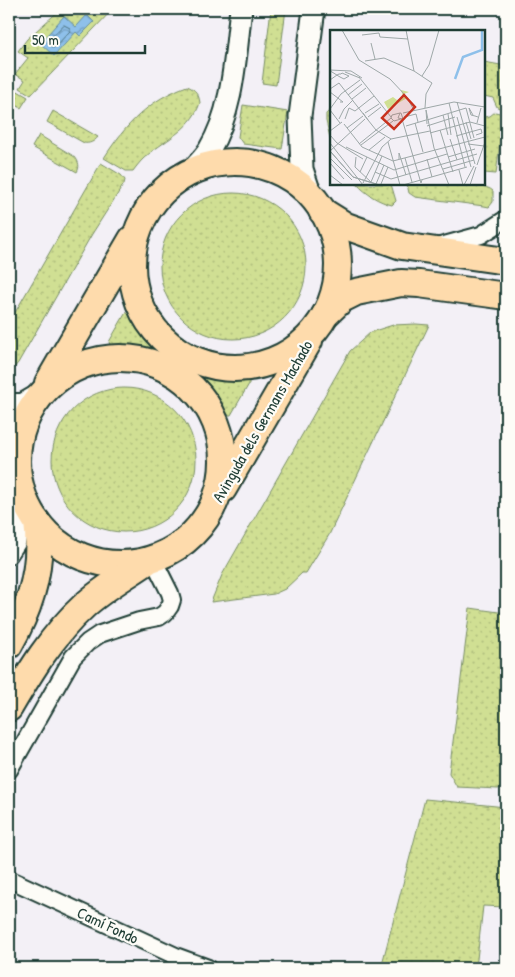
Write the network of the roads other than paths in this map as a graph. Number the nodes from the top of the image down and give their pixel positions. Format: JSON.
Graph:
{"nodes":[{"id":1,"x":241,"y":9,"type":"edge"},
{"id":2,"x":314,"y":9,"type":"edge"},
{"id":3,"x":189,"y":173,"type":"junction"},
{"id":4,"x":316,"y":203,"type":"junction"},
{"id":5,"x":506,"y":220,"type":"edge"},
{"id":6,"x":139,"y":226,"type":"junction"},
{"id":7,"x":426,"y":250,"type":"junction"},
{"id":8,"x":506,"y":261,"type":"edge"},
{"id":9,"x":506,"y":296,"type":"edge"},
{"id":10,"x":322,"y":319,"type":"junction"},
{"id":11,"x":41,"y":394,"type":"junction"},
{"id":12,"x":9,"y":406,"type":"edge"},
{"id":13,"x":13,"y":470,"type":"edge"},
{"id":14,"x":31,"y":512,"type":"junction"},
{"id":15,"x":205,"y":518,"type":"junction"},
{"id":16,"x":9,"y":555,"type":"edge"},
{"id":17,"x":151,"y":559,"type":"junction"},
{"id":18,"x":9,"y":646,"type":"edge"},
{"id":19,"x":9,"y":708,"type":"edge"},
{"id":20,"x":9,"y":770,"type":"edge"},
{"id":21,"x":9,"y":879,"type":"edge"},
{"id":22,"x":208,"y":968,"type":"edge"}],
"edges":[{"from":1,"to":3,"type":"street"},
{"from":2,"to":4,"type":"street"},
{"from":3,"to":4,"type":"main road"},
{"from":3,"to":6,"type":"main road"},
{"from":4,"to":7,"type":"main road"},
{"from":4,"to":10,"type":"main road"},
{"from":5,"to":7,"type":"street"},
{"from":6,"to":10,"type":"main road"},
{"from":6,"to":11,"type":"main road"},
{"from":7,"to":8,"type":"main road"},
{"from":9,"to":10,"type":"main road","name":"Avinguda dels Germans Machado"},
{"from":10,"to":15,"type":"main road","name":"Avinguda dels Germans Machado"},
{"from":11,"to":12,"type":"main road"},
{"from":11,"to":13,"type":"main road"},
{"from":11,"to":15,"type":"main road"},
{"from":13,"to":14,"type":"main road"},
{"from":14,"to":16,"type":"street"},
{"from":14,"to":17,"type":"main road"},
{"from":14,"to":18,"type":"main road"},
{"from":15,"to":17,"type":"main road"},
{"from":17,"to":19,"type":"main road"},
{"from":17,"to":20,"type":"street"},
{"from":21,"to":22,"type":"street","name":"Camí Fondo"}]}
